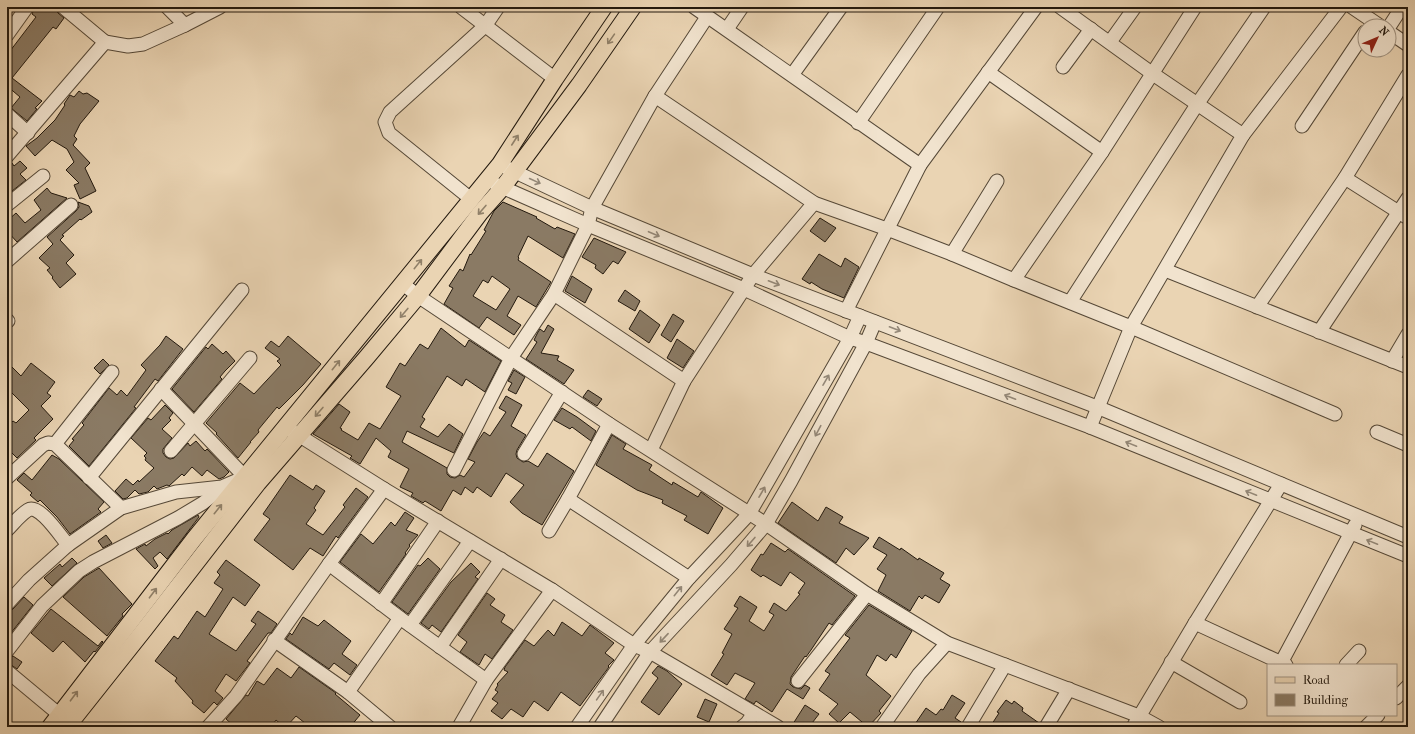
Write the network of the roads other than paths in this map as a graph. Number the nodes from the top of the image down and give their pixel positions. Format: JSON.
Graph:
{"nodes":[{"id":1,"x":27,"y":7,"type":"edge"},
{"id":2,"x":63,"y":7,"type":"edge"},
{"id":3,"x":167,"y":7,"type":"edge"},
{"id":4,"x":220,"y":7,"type":"edge"},
{"id":5,"x":461,"y":7,"type":"edge"},
{"id":6,"x":498,"y":7,"type":"edge"},
{"id":7,"x":604,"y":7,"type":"edge"},
{"id":8,"x":633,"y":7,"type":"edge"},
{"id":9,"x":694,"y":7,"type":"edge"},
{"id":10,"x":742,"y":7,"type":"edge"},
{"id":11,"x":842,"y":7,"type":"edge"},
{"id":12,"x":938,"y":7,"type":"edge"},
{"id":13,"x":1036,"y":7,"type":"edge"},
{"id":14,"x":1060,"y":7,"type":"edge"},
{"id":15,"x":1135,"y":7,"type":"edge"},
{"id":16,"x":1194,"y":7,"type":"edge"},
{"id":17,"x":1264,"y":7,"type":"edge"},
{"id":18,"x":1341,"y":7,"type":"edge"},
{"id":19,"x":1352,"y":7,"type":"edge"},
{"id":20,"x":1402,"y":7,"type":"edge"},
{"id":21,"x":707,"y":17,"type":"junction"},
{"id":22,"x":1366,"y":18,"type":"edge"},
{"id":23,"x":1395,"y":18,"type":"edge"},
{"id":24,"x":185,"y":25,"type":"junction"},
{"id":25,"x":485,"y":26,"type":"junction"},
{"id":26,"x":727,"y":29,"type":"junction"},
{"id":27,"x":1091,"y":29,"type":"junction"},
{"id":28,"x":7,"y":35,"type":"edge"},
{"id":29,"x":1397,"y":37,"type":"edge"},
{"id":30,"x":105,"y":42,"type":"junction"},
{"id":31,"x":1110,"y":42,"type":"junction"},
{"id":32,"x":1357,"y":44,"type":"edge"},
{"id":33,"x":1408,"y":45,"type":"edge"},
{"id":34,"x":1063,"y":67,"type":"dead end"},
{"id":35,"x":988,"y":72,"type":"junction"},
{"id":36,"x":1153,"y":74,"type":"junction"},
{"id":37,"x":792,"y":75,"type":"junction"},
{"id":38,"x":1408,"y":75,"type":"edge"},
{"id":39,"x":555,"y":79,"type":"junction"},
{"id":40,"x":655,"y":96,"type":"junction"},
{"id":41,"x":1198,"y":104,"type":"junction"},
{"id":42,"x":7,"y":114,"type":"edge"},
{"id":43,"x":858,"y":123,"type":"junction"},
{"id":44,"x":1302,"y":126,"type":"dead end"},
{"id":45,"x":28,"y":133,"type":"junction"},
{"id":46,"x":1243,"y":135,"type":"junction"},
{"id":47,"x":1102,"y":152,"type":"junction"},
{"id":48,"x":7,"y":156,"type":"edge"},
{"id":49,"x":500,"y":164,"type":"junction"},
{"id":50,"x":920,"y":165,"type":"junction"},
{"id":51,"x":514,"y":172,"type":"junction"},
{"id":52,"x":42,"y":176,"type":"dead end"},
{"id":53,"x":1345,"y":178,"type":"junction"},
{"id":54,"x":486,"y":180,"type":"junction"},
{"id":55,"x":996,"y":181,"type":"dead end"},
{"id":56,"x":503,"y":187,"type":"junction"},
{"id":57,"x":1408,"y":198,"type":"edge"},
{"id":58,"x":471,"y":199,"type":"junction"},
{"id":59,"x":814,"y":203,"type":"junction"},
{"id":60,"x":71,"y":205,"type":"dead end"},
{"id":61,"x":7,"y":206,"type":"edge"},
{"id":62,"x":592,"y":208,"type":"junction"},
{"id":63,"x":1403,"y":215,"type":"edge"},
{"id":64,"x":588,"y":226,"type":"junction"},
{"id":65,"x":887,"y":229,"type":"junction"},
{"id":66,"x":952,"y":254,"type":"junction"},
{"id":67,"x":7,"y":261,"type":"edge"},
{"id":68,"x":1165,"y":270,"type":"junction"},
{"id":69,"x":753,"y":275,"type":"junction"},
{"id":70,"x":1014,"y":280,"type":"junction"},
{"id":71,"x":402,"y":283,"type":"junction"},
{"id":72,"x":744,"y":289,"type":"junction"},
{"id":73,"x":242,"y":290,"type":"dead end"},
{"id":74,"x":554,"y":294,"type":"junction"},
{"id":75,"x":418,"y":296,"type":"junction"},
{"id":76,"x":1070,"y":302,"type":"junction"},
{"id":77,"x":1257,"y":307,"type":"junction"},
{"id":78,"x":846,"y":310,"type":"junction"},
{"id":79,"x":860,"y":316,"type":"junction"},
{"id":80,"x":875,"y":322,"type":"junction"},
{"id":81,"x":1131,"y":327,"type":"junction"},
{"id":82,"x":1319,"y":332,"type":"junction"},
{"id":83,"x":1408,"y":334,"type":"edge"},
{"id":84,"x":850,"y":338,"type":"junction"},
{"id":85,"x":866,"y":343,"type":"junction"},
{"id":86,"x":250,"y":358,"type":"dead end"},
{"id":87,"x":511,"y":358,"type":"junction"},
{"id":88,"x":1392,"y":361,"type":"junction"},
{"id":89,"x":1408,"y":367,"type":"edge"},
{"id":90,"x":112,"y":372,"type":"dead end"},
{"id":91,"x":684,"y":381,"type":"junction"},
{"id":92,"x":161,"y":389,"type":"junction"},
{"id":93,"x":562,"y":392,"type":"junction"},
{"id":94,"x":1098,"y":407,"type":"junction"},
{"id":95,"x":1335,"y":414,"type":"dead end"},
{"id":96,"x":193,"y":424,"type":"junction"},
{"id":97,"x":609,"y":424,"type":"junction"},
{"id":98,"x":1090,"y":427,"type":"junction"},
{"id":99,"x":292,"y":431,"type":"junction"},
{"id":100,"x":1377,"y":432,"type":"dead end"},
{"id":101,"x":54,"y":444,"type":"junction"},
{"id":102,"x":1408,"y":445,"type":"edge"},
{"id":103,"x":651,"y":450,"type":"junction"},
{"id":104,"x":171,"y":451,"type":"dead end"},
{"id":105,"x":524,"y":454,"type":"dead end"},
{"id":106,"x":454,"y":470,"type":"dead end"},
{"id":107,"x":245,"y":477,"type":"junction"},
{"id":108,"x":7,"y":478,"type":"edge"},
{"id":109,"x":89,"y":478,"type":"junction"},
{"id":110,"x":1281,"y":484,"type":"junction"},
{"id":111,"x":222,"y":487,"type":"junction"},
{"id":112,"x":384,"y":489,"type":"junction"},
{"id":113,"x":568,"y":499,"type":"junction"},
{"id":114,"x":1271,"y":501,"type":"junction"},
{"id":115,"x":121,"y":508,"type":"junction"},
{"id":116,"x":749,"y":514,"type":"junction"},
{"id":117,"x":1359,"y":516,"type":"junction"},
{"id":118,"x":438,"y":522,"type":"junction"},
{"id":119,"x":766,"y":524,"type":"junction"},
{"id":120,"x":7,"y":530,"type":"edge"},
{"id":121,"x":549,"y":531,"type":"dead end"},
{"id":122,"x":1351,"y":533,"type":"junction"},
{"id":123,"x":1408,"y":537,"type":"edge"},
{"id":124,"x":470,"y":541,"type":"junction"},
{"id":125,"x":68,"y":545,"type":"junction"},
{"id":126,"x":1408,"y":556,"type":"edge"},
{"id":127,"x":501,"y":559,"type":"junction"},
{"id":128,"x":329,"y":564,"type":"junction"},
{"id":129,"x":689,"y":578,"type":"junction"},
{"id":130,"x":552,"y":590,"type":"junction"},
{"id":131,"x":867,"y":594,"type":"junction"},
{"id":132,"x":7,"y":604,"type":"edge"},
{"id":133,"x":381,"y":604,"type":"junction"},
{"id":134,"x":405,"y":622,"type":"junction"},
{"id":135,"x":1195,"y":623,"type":"junction"},
{"id":136,"x":274,"y":640,"type":"junction"},
{"id":137,"x":947,"y":644,"type":"junction"},
{"id":138,"x":634,"y":645,"type":"junction"},
{"id":139,"x":440,"y":647,"type":"junction"},
{"id":140,"x":7,"y":651,"type":"edge"},
{"id":141,"x":1359,"y":651,"type":"dead end"},
{"id":142,"x":650,"y":652,"type":"junction"},
{"id":143,"x":1171,"y":662,"type":"junction"},
{"id":144,"x":1284,"y":664,"type":"edge"},
{"id":145,"x":1347,"y":664,"type":"edge"},
{"id":146,"x":1005,"y":665,"type":"junction"},
{"id":147,"x":7,"y":671,"type":"edge"},
{"id":148,"x":486,"y":680,"type":"junction"},
{"id":149,"x":798,"y":681,"type":"dead end"},
{"id":150,"x":1069,"y":689,"type":"junction"},
{"id":151,"x":348,"y":692,"type":"junction"},
{"id":152,"x":1240,"y":702,"type":"dead end"},
{"id":153,"x":754,"y":713,"type":"junction"},
{"id":154,"x":1377,"y":716,"type":"edge"},
{"id":155,"x":66,"y":721,"type":"edge"},
{"id":156,"x":1136,"y":721,"type":"edge"},
{"id":157,"x":50,"y":727,"type":"edge"},
{"id":158,"x":208,"y":727,"type":"edge"},
{"id":159,"x":390,"y":727,"type":"edge"},
{"id":160,"x":459,"y":727,"type":"edge"},
{"id":161,"x":578,"y":727,"type":"edge"},
{"id":162,"x":600,"y":727,"type":"edge"},
{"id":163,"x":742,"y":727,"type":"edge"},
{"id":164,"x":778,"y":727,"type":"edge"},
{"id":165,"x":882,"y":727,"type":"edge"},
{"id":166,"x":968,"y":727,"type":"edge"},
{"id":167,"x":1046,"y":727,"type":"edge"},
{"id":168,"x":1159,"y":727,"type":"edge"},
{"id":169,"x":1366,"y":727,"type":"edge"}],
"edges":[{"from":1,"to":28,"type":"street"},
{"from":2,"to":30,"type":"street"},
{"from":3,"to":24,"type":"street"},
{"from":4,"to":24,"type":"street"},
{"from":5,"to":25,"type":"street"},
{"from":6,"to":25,"type":"street"},
{"from":7,"to":39,"type":"main road"},
{"from":8,"to":51,"type":"main road","one_way":true},
{"from":9,"to":21,"type":"street"},
{"from":10,"to":26,"type":"street"},
{"from":11,"to":37,"type":"street"},
{"from":12,"to":43,"type":"street"},
{"from":13,"to":35,"type":"street"},
{"from":14,"to":27,"type":"street"},
{"from":15,"to":31,"type":"street"},
{"from":16,"to":36,"type":"street"},
{"from":17,"to":41,"type":"street"},
{"from":18,"to":46,"type":"street"},
{"from":19,"to":22,"type":"street"},
{"from":20,"to":23,"type":"street"},
{"from":21,"to":26,"type":"street"},
{"from":21,"to":40,"type":"street"},
{"from":24,"to":30,"type":"street"},
{"from":25,"to":39,"type":"street"},
{"from":25,"to":58,"type":"street"},
{"from":26,"to":37,"type":"street"},
{"from":27,"to":31,"type":"street"},
{"from":27,"to":34,"type":"street"},
{"from":29,"to":33,"type":"street"},
{"from":30,"to":45,"type":"street"},
{"from":31,"to":36,"type":"street"},
{"from":32,"to":44,"type":"street"},
{"from":35,"to":47,"type":"street"},
{"from":35,"to":50,"type":"street"},
{"from":36,"to":41,"type":"street"},
{"from":36,"to":47,"type":"street"},
{"from":37,"to":43,"type":"street"},
{"from":38,"to":53,"type":"street"},
{"from":49,"to":39,"type":"main road","one_way":true},
{"from":40,"to":59,"type":"street"},
{"from":40,"to":62,"type":"street"},
{"from":41,"to":46,"type":"street"},
{"from":41,"to":76,"type":"street"},
{"from":42,"to":45,"type":"street"},
{"from":43,"to":50,"type":"street"},
{"from":45,"to":48,"type":"street"},
{"from":46,"to":68,"type":"street"},
{"from":47,"to":70,"type":"street"},
{"from":49,"to":51,"type":"street"},
{"from":49,"to":54,"type":"main road"},
{"from":50,"to":65,"type":"street"},
{"from":51,"to":56,"type":"main road"},
{"from":51,"to":62,"type":"street","one_way":true},
{"from":52,"to":61,"type":"street"},
{"from":53,"to":63,"type":"street"},
{"from":53,"to":77,"type":"street"},
{"from":54,"to":56,"type":"street"},
{"from":54,"to":58,"type":"main road"},
{"from":55,"to":66,"type":"street"},
{"from":56,"to":64,"type":"street"},
{"from":56,"to":75,"type":"main road","one_way":true},
{"from":57,"to":63,"type":"street"},
{"from":71,"to":58,"type":"main road","one_way":true},
{"from":59,"to":65,"type":"street"},
{"from":59,"to":69,"type":"street"},
{"from":60,"to":67,"type":"street"},
{"from":62,"to":64,"type":"street"},
{"from":62,"to":69,"type":"street","one_way":true},
{"from":63,"to":82,"type":"street"},
{"from":64,"to":72,"type":"street"},
{"from":64,"to":74,"type":"street"},
{"from":65,"to":66,"type":"street"},
{"from":65,"to":78,"type":"street"},
{"from":66,"to":70,"type":"street"},
{"from":68,"to":77,"type":"street"},
{"from":68,"to":81,"type":"street"},
{"from":69,"to":72,"type":"street"},
{"from":69,"to":78,"type":"street","one_way":true},
{"from":70,"to":76,"type":"street"},
{"from":71,"to":75,"type":"street"},
{"from":99,"to":71,"type":"main road","one_way":true},
{"from":72,"to":84,"type":"street"},
{"from":72,"to":91,"type":"street"},
{"from":73,"to":92,"type":"street"},
{"from":74,"to":87,"type":"street"},
{"from":74,"to":91,"type":"street"},
{"from":75,"to":87,"type":"street"},
{"from":75,"to":99,"type":"main road","one_way":true},
{"from":76,"to":81,"type":"street"},
{"from":77,"to":82,"type":"street"},
{"from":78,"to":79,"type":"street"},
{"from":79,"to":80,"type":"street"},
{"from":79,"to":84,"type":"street"},
{"from":80,"to":85,"type":"street"},
{"from":80,"to":94,"type":"street","one_way":true},
{"from":81,"to":94,"type":"street"},
{"from":81,"to":95,"type":"street"},
{"from":82,"to":88,"type":"street"},
{"from":83,"to":88,"type":"street"},
{"from":84,"to":85,"type":"street"},
{"from":116,"to":84,"type":"street","one_way":true},
{"from":98,"to":85,"type":"street","one_way":true},
{"from":85,"to":119,"type":"street","one_way":true},
{"from":86,"to":96,"type":"street"},
{"from":87,"to":93,"type":"street"},
{"from":87,"to":106,"type":"street"},
{"from":88,"to":89,"type":"street"},
{"from":90,"to":101,"type":"street"},
{"from":91,"to":103,"type":"street"},
{"from":92,"to":96,"type":"street"},
{"from":92,"to":109,"type":"street"},
{"from":93,"to":97,"type":"street"},
{"from":93,"to":105,"type":"street"},
{"from":94,"to":98,"type":"street"},
{"from":94,"to":110,"type":"street"},
{"from":96,"to":104,"type":"street"},
{"from":96,"to":107,"type":"street"},
{"from":97,"to":103,"type":"street"},
{"from":97,"to":113,"type":"street"},
{"from":114,"to":98,"type":"street","one_way":true},
{"from":99,"to":107,"type":"main road"},
{"from":99,"to":112,"type":"street"},
{"from":99,"to":155,"type":"main road"},
{"from":100,"to":102,"type":"street"},
{"from":101,"to":108,"type":"street"},
{"from":101,"to":109,"type":"street"},
{"from":103,"to":116,"type":"street"},
{"from":107,"to":111,"type":"street"},
{"from":155,"to":107,"type":"main road","one_way":true},
{"from":109,"to":115,"type":"street"},
{"from":110,"to":114,"type":"street"},
{"from":110,"to":117,"type":"street"},
{"from":111,"to":115,"type":"street"},
{"from":111,"to":140,"type":"street"},
{"from":112,"to":118,"type":"street"},
{"from":112,"to":128,"type":"street"},
{"from":113,"to":121,"type":"street"},
{"from":113,"to":129,"type":"street"},
{"from":114,"to":122,"type":"street"},
{"from":114,"to":135,"type":"street"},
{"from":115,"to":125,"type":"street"},
{"from":116,"to":119,"type":"street"},
{"from":116,"to":129,"type":"street"},
{"from":117,"to":122,"type":"street"},
{"from":117,"to":123,"type":"street"},
{"from":118,"to":124,"type":"street"},
{"from":118,"to":133,"type":"street"},
{"from":119,"to":131,"type":"street"},
{"from":119,"to":142,"type":"street","one_way":true},
{"from":120,"to":125,"type":"street"},
{"from":126,"to":122,"type":"street","one_way":true},
{"from":122,"to":144,"type":"street"},
{"from":124,"to":127,"type":"street"},
{"from":124,"to":134,"type":"street"},
{"from":125,"to":132,"type":"street"},
{"from":127,"to":130,"type":"street"},
{"from":127,"to":139,"type":"street"},
{"from":128,"to":133,"type":"street"},
{"from":128,"to":136,"type":"street"},
{"from":138,"to":129,"type":"street","one_way":true},
{"from":130,"to":138,"type":"street"},
{"from":130,"to":148,"type":"street"},
{"from":131,"to":137,"type":"street"},
{"from":131,"to":149,"type":"street"},
{"from":133,"to":134,"type":"street"},
{"from":134,"to":139,"type":"street"},
{"from":134,"to":151,"type":"street"},
{"from":135,"to":143,"type":"street"},
{"from":135,"to":144,"type":"street"},
{"from":136,"to":151,"type":"street"},
{"from":136,"to":158,"type":"street"},
{"from":137,"to":146,"type":"street"},
{"from":137,"to":165,"type":"street"},
{"from":138,"to":142,"type":"street"},
{"from":161,"to":138,"type":"street","one_way":true},
{"from":139,"to":148,"type":"street"},
{"from":141,"to":145,"type":"street"},
{"from":142,"to":153,"type":"street"},
{"from":142,"to":162,"type":"street"},
{"from":143,"to":152,"type":"street"},
{"from":143,"to":156,"type":"street"},
{"from":146,"to":150,"type":"street"},
{"from":146,"to":166,"type":"street"},
{"from":147,"to":155,"type":"street"},
{"from":148,"to":160,"type":"street"},
{"from":150,"to":156,"type":"street"},
{"from":150,"to":167,"type":"street"},
{"from":151,"to":159,"type":"street"},
{"from":153,"to":163,"type":"street"},
{"from":153,"to":164,"type":"street"},
{"from":154,"to":169,"type":"street"},
{"from":155,"to":157,"type":"main road"},
{"from":156,"to":168,"type":"street"}]}
